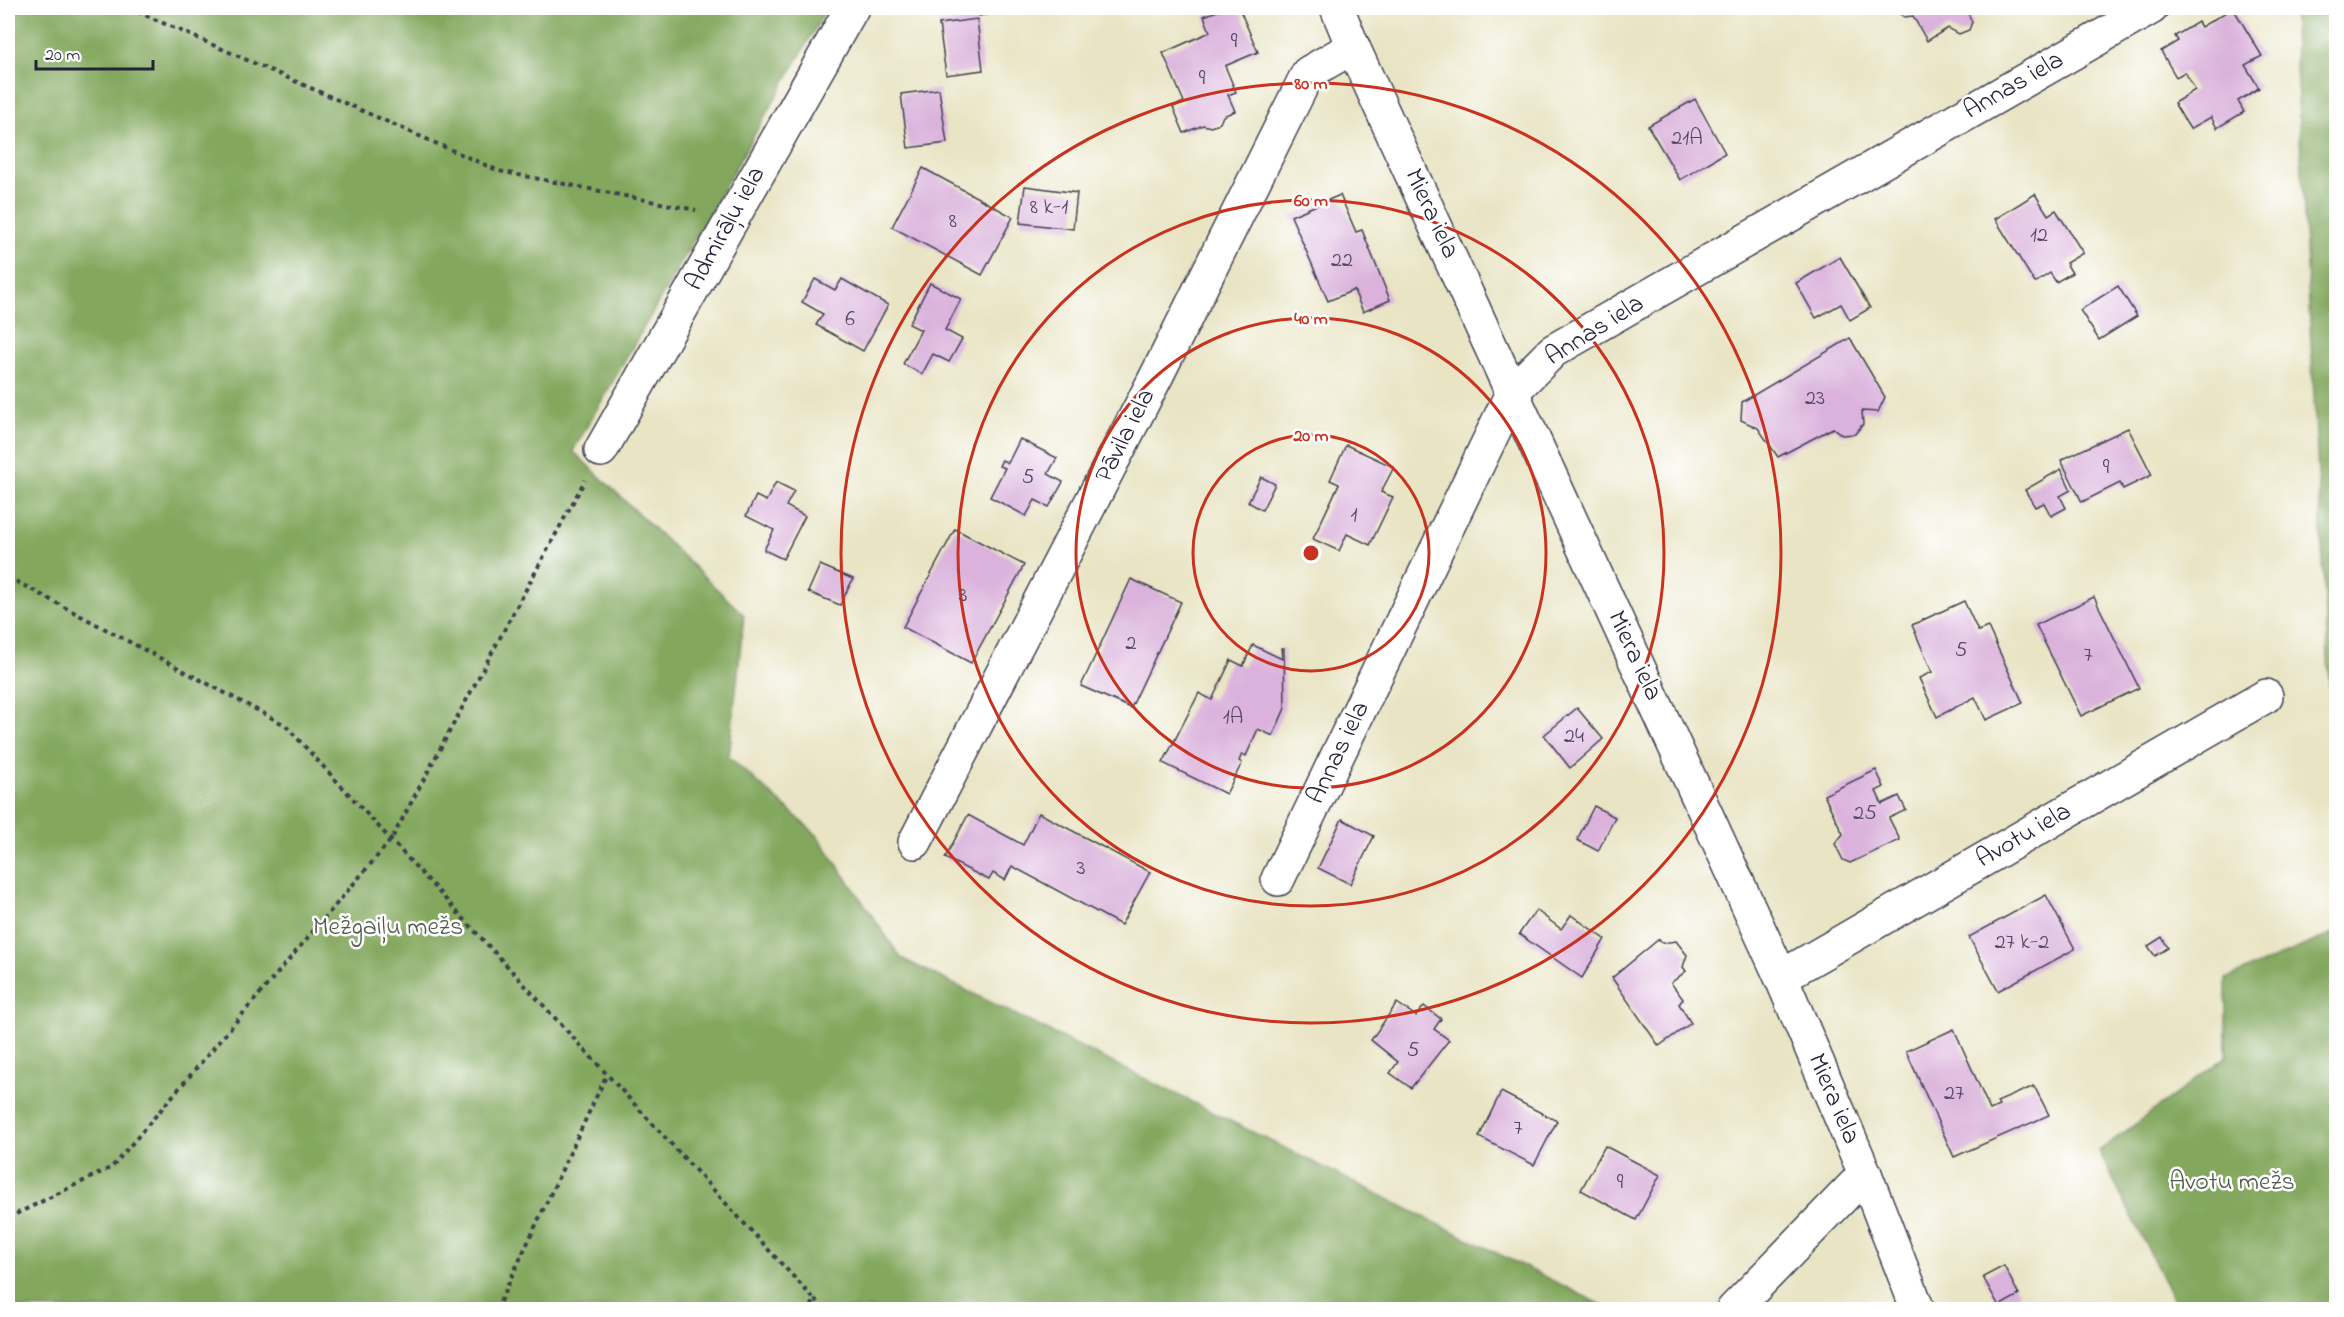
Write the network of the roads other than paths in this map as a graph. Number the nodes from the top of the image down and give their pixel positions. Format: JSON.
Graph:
{"nodes":[{"id":1,"x":852,"y":8,"type":"edge"},
{"id":2,"x":1337,"y":8,"type":"edge"},
{"id":3,"x":2151,"y":8,"type":"edge"},
{"id":4,"x":1353,"y":47,"type":"junction"},
{"id":5,"x":1513,"y":391,"type":"junction"},
{"id":6,"x":601,"y":450,"type":"road end"},
{"id":7,"x":2266,"y":696,"type":"dead end"},
{"id":8,"x":915,"y":843,"type":"dead end"},
{"id":9,"x":1278,"y":879,"type":"dead end"},
{"id":10,"x":1781,"y":977,"type":"junction"},
{"id":11,"x":1865,"y":1174,"type":"junction"},
{"id":12,"x":1733,"y":1310,"type":"edge"},
{"id":13,"x":1918,"y":1310,"type":"edge"}],
"edges":[{"from":1,"to":6,"type":"street","name":"Admirāļu iela"},
{"from":2,"to":4,"type":"street","name":"Miera iela"},
{"from":3,"to":5,"type":"street","name":"Annas iela"},
{"from":4,"to":5,"type":"street","name":"Miera iela"},
{"from":4,"to":8,"type":"street","name":"Pāvila iela"},
{"from":5,"to":9,"type":"street","name":"Annas iela"},
{"from":5,"to":10,"type":"street","name":"Miera iela"},
{"from":7,"to":10,"type":"street","name":"Avotu iela"},
{"from":10,"to":11,"type":"street","name":"Miera iela"},
{"from":11,"to":12,"type":"street"},
{"from":11,"to":13,"type":"street","name":"Miera iela"}]}
